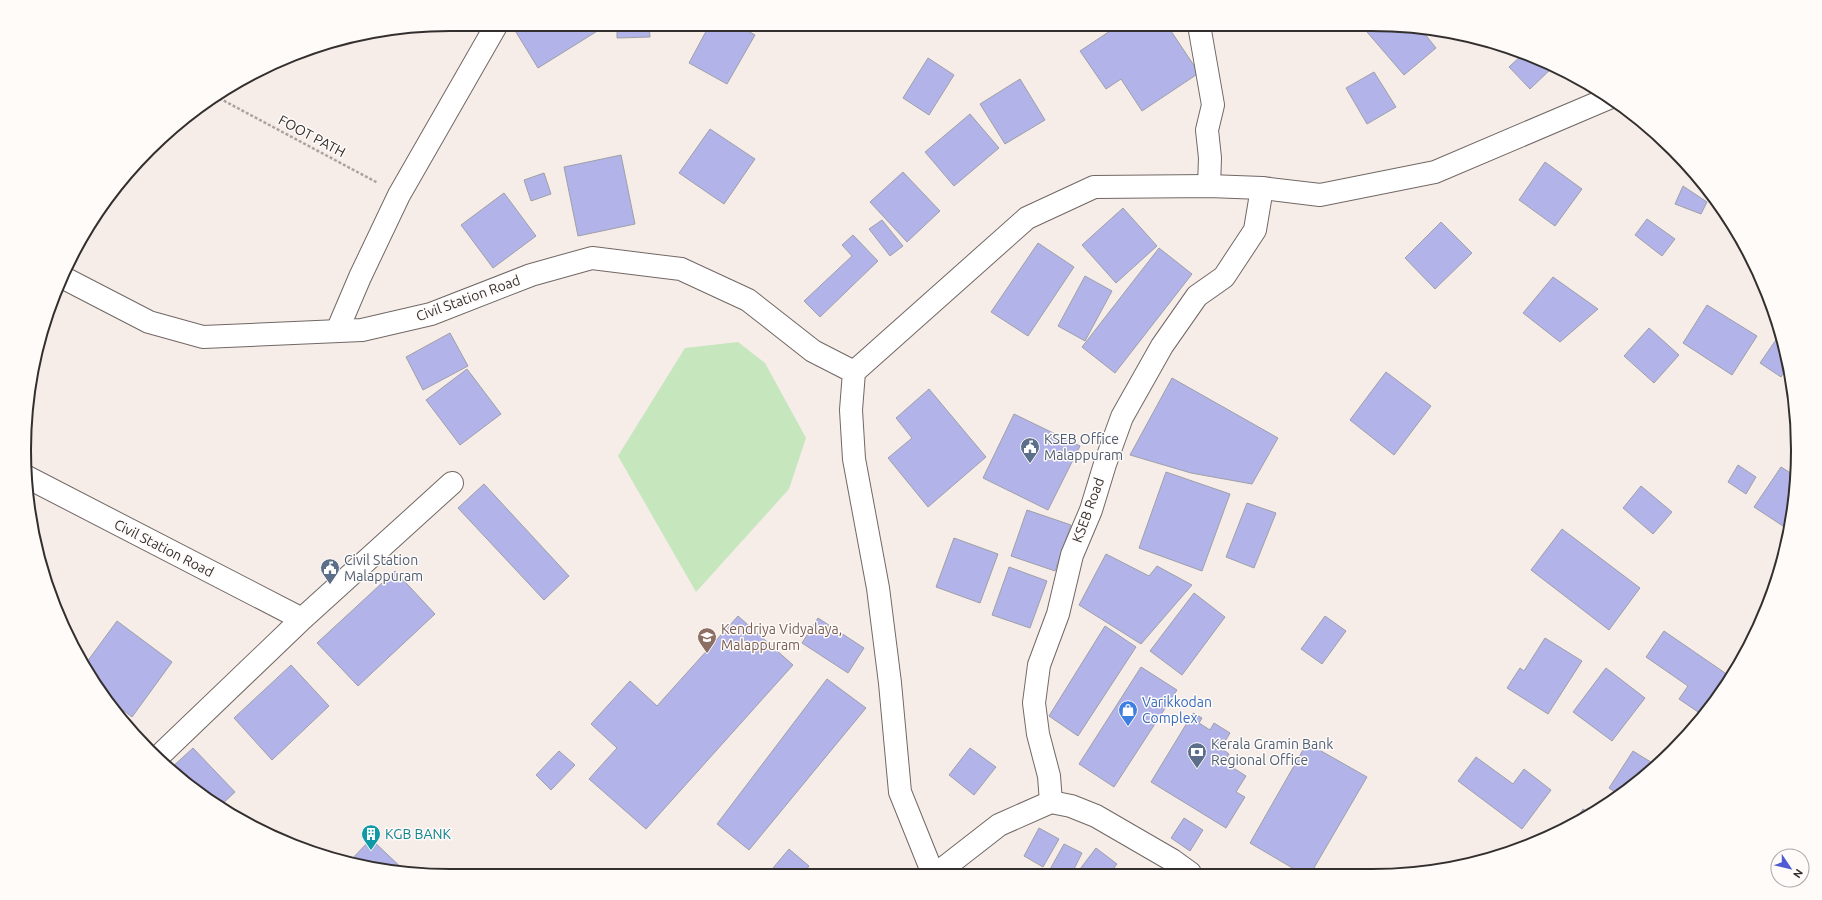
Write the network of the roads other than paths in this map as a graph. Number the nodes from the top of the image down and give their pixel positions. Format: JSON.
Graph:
{"nodes":[{"id":1,"x":492,"y":31,"type":"edge"},
{"id":2,"x":1200,"y":31,"type":"edge"},
{"id":3,"x":1603,"y":101,"type":"edge"},
{"id":4,"x":1209,"y":186,"type":"junction"},
{"id":5,"x":1262,"y":188,"type":"junction"},
{"id":6,"x":67,"y":280,"type":"edge"},
{"id":7,"x":337,"y":331,"type":"junction"},
{"id":8,"x":854,"y":372,"type":"junction"},
{"id":9,"x":32,"y":480,"type":"edge"},
{"id":10,"x":452,"y":483,"type":"dead end"},
{"id":11,"x":302,"y":619,"type":"junction"},
{"id":12,"x":162,"y":753,"type":"edge"},
{"id":13,"x":1051,"y":802,"type":"junction"},
{"id":14,"x":931,"y":869,"type":"edge"},
{"id":15,"x":942,"y":869,"type":"edge"},
{"id":16,"x":1184,"y":869,"type":"edge"}],
"edges":[{"from":1,"to":7,"type":"street"},
{"from":2,"to":4,"type":"street"},
{"from":3,"to":5,"type":"street"},
{"from":4,"to":5,"type":"street"},
{"from":4,"to":8,"type":"street"},
{"from":5,"to":13,"type":"street","name":"KSEB Road"},
{"from":6,"to":7,"type":"street","name":"Civil Station Road"},
{"from":7,"to":8,"type":"street","name":"Civil Station Road"},
{"from":8,"to":14,"type":"street"},
{"from":9,"to":11,"type":"street","name":"Civil Station Road"},
{"from":10,"to":11,"type":"street"},
{"from":11,"to":12,"type":"street"},
{"from":13,"to":15,"type":"street"},
{"from":13,"to":16,"type":"street"}]}
